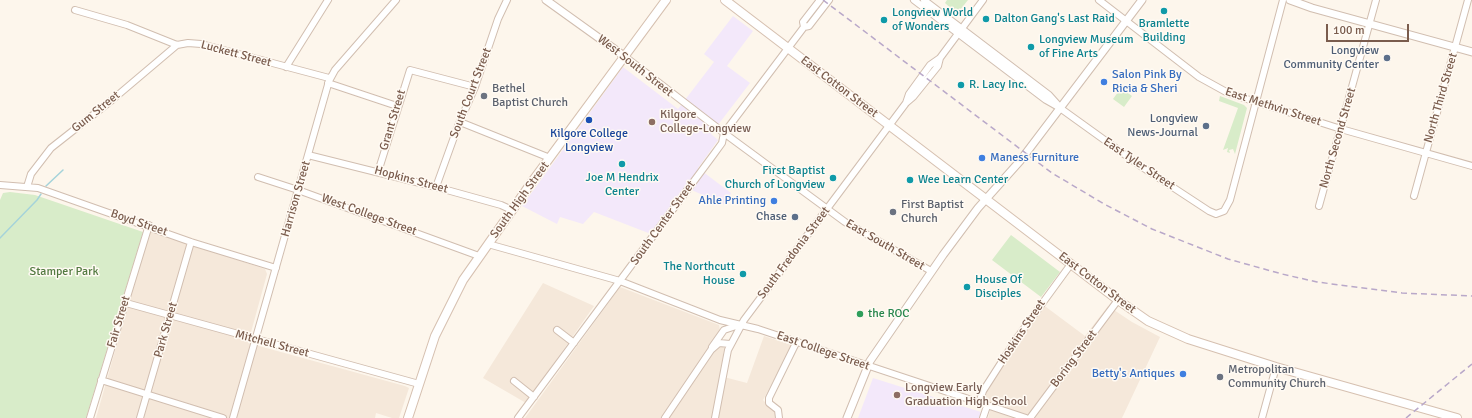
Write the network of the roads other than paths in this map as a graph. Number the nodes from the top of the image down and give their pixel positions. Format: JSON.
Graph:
{"nodes":[{"id":1,"x":328,"y":0,"type":"edge"},
{"id":2,"x":396,"y":0,"type":"edge"},
{"id":3,"x":507,"y":0,"type":"edge"},
{"id":4,"x":546,"y":0,"type":"edge"},
{"id":5,"x":666,"y":0,"type":"edge"},
{"id":6,"x":725,"y":0,"type":"edge"},
{"id":7,"x":820,"y":0,"type":"edge"},
{"id":8,"x":914,"y":0,"type":"edge"},
{"id":9,"x":924,"y":0,"type":"edge"},
{"id":10,"x":984,"y":0,"type":"edge"},
{"id":11,"x":1099,"y":0,"type":"edge"},
{"id":12,"x":1142,"y":0,"type":"edge"},
{"id":13,"x":1283,"y":0,"type":"edge"},
{"id":14,"x":1290,"y":0,"type":"edge"},
{"id":15,"x":1376,"y":0,"type":"edge"},
{"id":16,"x":1468,"y":0,"type":"edge"},
{"id":17,"x":828,"y":2,"type":"edge"},
{"id":18,"x":76,"y":10,"type":"dead end"},
{"id":19,"x":1126,"y":21,"type":"junction"},
{"id":20,"x":1370,"y":24,"type":"junction"},
{"id":21,"x":804,"y":27,"type":"junction"},
{"id":22,"x":960,"y":32,"type":"junction"},
{"id":23,"x":177,"y":45,"type":"junction"},
{"id":24,"x":1455,"y":48,"type":"junction"},
{"id":25,"x":788,"y":49,"type":"junction"},
{"id":26,"x":1472,"y":52,"type":"edge"},
{"id":27,"x":624,"y":56,"type":"junction"},
{"id":28,"x":286,"y":67,"type":"junction"},
{"id":29,"x":329,"y":81,"type":"junction"},
{"id":30,"x":475,"y":87,"type":"junction"},
{"id":31,"x":1255,"y":103,"type":"junction"},
{"id":32,"x":398,"y":106,"type":"junction"},
{"id":33,"x":1060,"y":108,"type":"junction"},
{"id":34,"x":460,"y":122,"type":"junction"},
{"id":35,"x":890,"y":126,"type":"junction"},
{"id":36,"x":1341,"y":129,"type":"junction"},
{"id":37,"x":724,"y":134,"type":"junction"},
{"id":38,"x":1425,"y":153,"type":"junction"},
{"id":39,"x":308,"y":155,"type":"junction"},
{"id":40,"x":550,"y":158,"type":"junction"},
{"id":41,"x":1472,"y":166,"type":"edge"},
{"id":42,"x":378,"y":172,"type":"junction"},
{"id":43,"x":258,"y":177,"type":"dead end"},
{"id":44,"x":0,"y":185,"type":"edge"},
{"id":45,"x":27,"y":187,"type":"junction"},
{"id":46,"x":436,"y":187,"type":"junction"},
{"id":47,"x":298,"y":190,"type":"junction"},
{"id":48,"x":1414,"y":196,"type":"dead end"},
{"id":49,"x":986,"y":198,"type":"junction"},
{"id":50,"x":1319,"y":206,"type":"dead end"},
{"id":51,"x":826,"y":209,"type":"junction"},
{"id":52,"x":512,"y":210,"type":"junction"},
{"id":53,"x":148,"y":225,"type":"junction"},
{"id":54,"x":191,"y":242,"type":"junction"},
{"id":55,"x":488,"y":244,"type":"junction"},
{"id":56,"x":479,"y":256,"type":"junction"},
{"id":57,"x":1071,"y":264,"type":"junction"},
{"id":58,"x":276,"y":268,"type":"junction"},
{"id":59,"x":931,"y":271,"type":"junction"},
{"id":60,"x":620,"y":282,"type":"junction"},
{"id":61,"x":1118,"y":300,"type":"junction"},
{"id":62,"x":126,"y":302,"type":"junction"},
{"id":63,"x":170,"y":315,"type":"junction"},
{"id":64,"x":741,"y":325,"type":"junction"},
{"id":65,"x":557,"y":330,"type":"dead end"},
{"id":66,"x":256,"y":340,"type":"junction"},
{"id":67,"x":797,"y":341,"type":"junction"},
{"id":68,"x":574,"y":343,"type":"junction"},
{"id":69,"x":730,"y":344,"type":"junction"},
{"id":70,"x":710,"y":350,"type":"junction"},
{"id":71,"x":867,"y":366,"type":"junction"},
{"id":72,"x":1276,"y":367,"type":"junction"},
{"id":73,"x":101,"y":380,"type":"junction"},
{"id":74,"x":514,"y":381,"type":"dead end"},
{"id":75,"x":419,"y":384,"type":"junction"},
{"id":76,"x":146,"y":395,"type":"junction"},
{"id":77,"x":534,"y":397,"type":"junction"},
{"id":78,"x":979,"y":403,"type":"junction"},
{"id":79,"x":987,"y":406,"type":"junction"},
{"id":80,"x":1440,"y":416,"type":"edge"},
{"id":81,"x":520,"y":417,"type":"edge"},
{"id":82,"x":90,"y":418,"type":"edge"},
{"id":83,"x":140,"y":418,"type":"edge"},
{"id":84,"x":223,"y":418,"type":"edge"},
{"id":85,"x":233,"y":418,"type":"edge"},
{"id":86,"x":408,"y":418,"type":"edge"},
{"id":87,"x":665,"y":418,"type":"edge"},
{"id":88,"x":716,"y":418,"type":"edge"},
{"id":89,"x":778,"y":418,"type":"edge"},
{"id":90,"x":847,"y":418,"type":"edge"},
{"id":91,"x":983,"y":418,"type":"edge"},
{"id":92,"x":1026,"y":418,"type":"edge"},
{"id":93,"x":1030,"y":418,"type":"edge"},
{"id":94,"x":1262,"y":418,"type":"edge"},
{"id":95,"x":1457,"y":418,"type":"edge"}],
"edges":[{"from":1,"to":28,"type":"street"},
{"from":2,"to":29,"type":"street","name":"Harrison Street"},
{"from":3,"to":30,"type":"street","name":"South Court Street"},
{"from":4,"to":27,"type":"street","name":"West South Street"},
{"from":5,"to":27,"type":"main road","name":"South High Street"},
{"from":6,"to":25,"type":"main road","name":"East Cotton Street"},
{"from":7,"to":21,"type":"street","name":"South Center Street"},
{"from":8,"to":22,"type":"street","name":"East Tyler Street"},
{"from":9,"to":22,"type":"street","name":"East Tyler Street"},
{"from":10,"to":22,"type":"street","name":"South Fredonia Street"},
{"from":11,"to":19,"type":"street","name":"East Methvin Street"},
{"from":12,"to":19,"type":"street"},
{"from":13,"to":31,"type":"street"},
{"from":14,"to":20,"type":"street"},
{"from":15,"to":20,"type":"street","name":"North Second Street"},
{"from":16,"to":24,"type":"street","name":"North Third Street"},
{"from":17,"to":21,"type":"street","name":"South Center Street"},
{"from":18,"to":23,"type":"street","name":"Luckett Street"},
{"from":19,"to":31,"type":"street","name":"East Methvin Street"},
{"from":19,"to":33,"type":"street"},
{"from":20,"to":24,"type":"street"},
{"from":20,"to":36,"type":"street","name":"North Second Street"},
{"from":21,"to":25,"type":"street","name":"South Center Street"},
{"from":22,"to":33,"type":"street","name":"East Tyler Street"},
{"from":22,"to":35,"type":"street","name":"South Fredonia Street"},
{"from":23,"to":28,"type":"street","name":"Luckett Street"},
{"from":23,"to":45,"type":"street","name":"Gum Street"},
{"from":24,"to":26,"type":"street"},
{"from":24,"to":38,"type":"street","name":"North Third Street"},
{"from":25,"to":35,"type":"main road","name":"East Cotton Street"},
{"from":25,"to":37,"type":"street","name":"South Center Street"},
{"from":27,"to":37,"type":"street","name":"West South Street"},
{"from":27,"to":40,"type":"main road","name":"South High Street"},
{"from":28,"to":29,"type":"street","name":"Luckett Street"},
{"from":29,"to":32,"type":"street","name":"Luckett Street"},
{"from":29,"to":39,"type":"street","name":"Harrison Street"},
{"from":30,"to":32,"type":"street","name":"Grant Street"},
{"from":30,"to":34,"type":"street","name":"South Court Street"},
{"from":31,"to":33,"type":"street","name":"East Tyler Street"},
{"from":31,"to":36,"type":"street","name":"East Methvin Street"},
{"from":32,"to":42,"type":"street","name":"Grant Street"},
{"from":33,"to":49,"type":"street"},
{"from":34,"to":40,"type":"street"},
{"from":34,"to":46,"type":"street","name":"South Court Street"},
{"from":35,"to":49,"type":"main road","name":"East Cotton Street"},
{"from":35,"to":51,"type":"street","name":"South Fredonia Street"},
{"from":36,"to":38,"type":"street","name":"East Methvin Street"},
{"from":36,"to":50,"type":"street","name":"North Second Street"},
{"from":37,"to":51,"type":"street","name":"East South Street"},
{"from":37,"to":60,"type":"street","name":"South Center Street"},
{"from":38,"to":41,"type":"street","name":"East Methvin Street"},
{"from":38,"to":48,"type":"street","name":"North Third Street"},
{"from":39,"to":42,"type":"street","name":"Hopkins Street"},
{"from":39,"to":47,"type":"street","name":"Harrison Street"},
{"from":40,"to":52,"type":"main road","name":"South High Street"},
{"from":42,"to":46,"type":"street","name":"Hopkins Street"},
{"from":43,"to":47,"type":"street","name":"West College Street"},
{"from":44,"to":45,"type":"street","name":"Boyd Street"},
{"from":45,"to":53,"type":"street","name":"Boyd Street"},
{"from":46,"to":52,"type":"street","name":"Hopkins Street"},
{"from":47,"to":56,"type":"street","name":"West College Street"},
{"from":47,"to":58,"type":"street","name":"Harrison Street"},
{"from":49,"to":57,"type":"main road","name":"East Cotton Street"},
{"from":49,"to":59,"type":"street"},
{"from":51,"to":59,"type":"street","name":"East South Street"},
{"from":51,"to":64,"type":"street","name":"South Fredonia Street"},
{"from":52,"to":55,"type":"main road","name":"South High Street"},
{"from":53,"to":54,"type":"street","name":"Boyd Street"},
{"from":53,"to":62,"type":"street","name":"Fair Street"},
{"from":54,"to":58,"type":"street","name":"Boyd Street"},
{"from":54,"to":63,"type":"street","name":"Park Street"},
{"from":55,"to":56,"type":"main road","name":"South High Street"},
{"from":55,"to":60,"type":"street"},
{"from":56,"to":75,"type":"main road","name":"South High Street"},
{"from":57,"to":61,"type":"main road","name":"East Cotton Street"},
{"from":57,"to":78,"type":"street","name":"Hoskins Street"},
{"from":58,"to":66,"type":"street","name":"Harrison Street"},
{"from":59,"to":71,"type":"street"},
{"from":60,"to":64,"type":"street","name":"East College Street"},
{"from":60,"to":68,"type":"street","name":"South Center Street"},
{"from":61,"to":72,"type":"main road","name":"East Cotton Street"},
{"from":61,"to":93,"type":"street","name":"Boring Street"},
{"from":62,"to":63,"type":"street","name":"Mitchell Street"},
{"from":62,"to":73,"type":"street","name":"Fair Street"},
{"from":63,"to":66,"type":"street","name":"Mitchell Street"},
{"from":63,"to":76,"type":"street","name":"Park Street"},
{"from":64,"to":67,"type":"street","name":"East College Street"},
{"from":64,"to":69,"type":"street","name":"South Fredonia Street"},
{"from":64,"to":70,"type":"street"},
{"from":65,"to":68,"type":"street"},
{"from":66,"to":75,"type":"street","name":"Mitchell Street"},
{"from":66,"to":85,"type":"street","name":"Harrison Street"},
{"from":67,"to":71,"type":"street","name":"East College Street"},
{"from":67,"to":89,"type":"street"},
{"from":68,"to":77,"type":"street","name":"South Center Street"},
{"from":69,"to":70,"type":"street"},
{"from":69,"to":88,"type":"street","name":"South Fredonia Street"},
{"from":70,"to":87,"type":"street"},
{"from":71,"to":78,"type":"street","name":"East College Street"},
{"from":71,"to":90,"type":"street"},
{"from":72,"to":80,"type":"main road","name":"East Cotton Street"},
{"from":72,"to":94,"type":"street"},
{"from":73,"to":76,"type":"street"},
{"from":73,"to":82,"type":"street","name":"Fair Street"},
{"from":74,"to":77,"type":"street"},
{"from":75,"to":86,"type":"main road","name":"South High Street"},
{"from":76,"to":83,"type":"street","name":"Park Street"},
{"from":76,"to":84,"type":"street"},
{"from":77,"to":81,"type":"street","name":"South Center Street"},
{"from":78,"to":79,"type":"street","name":"East College Street"},
{"from":79,"to":91,"type":"street"},
{"from":79,"to":92,"type":"street","name":"East College Street"},
{"from":80,"to":95,"type":"main road","name":"East Cotton Street"}]}
